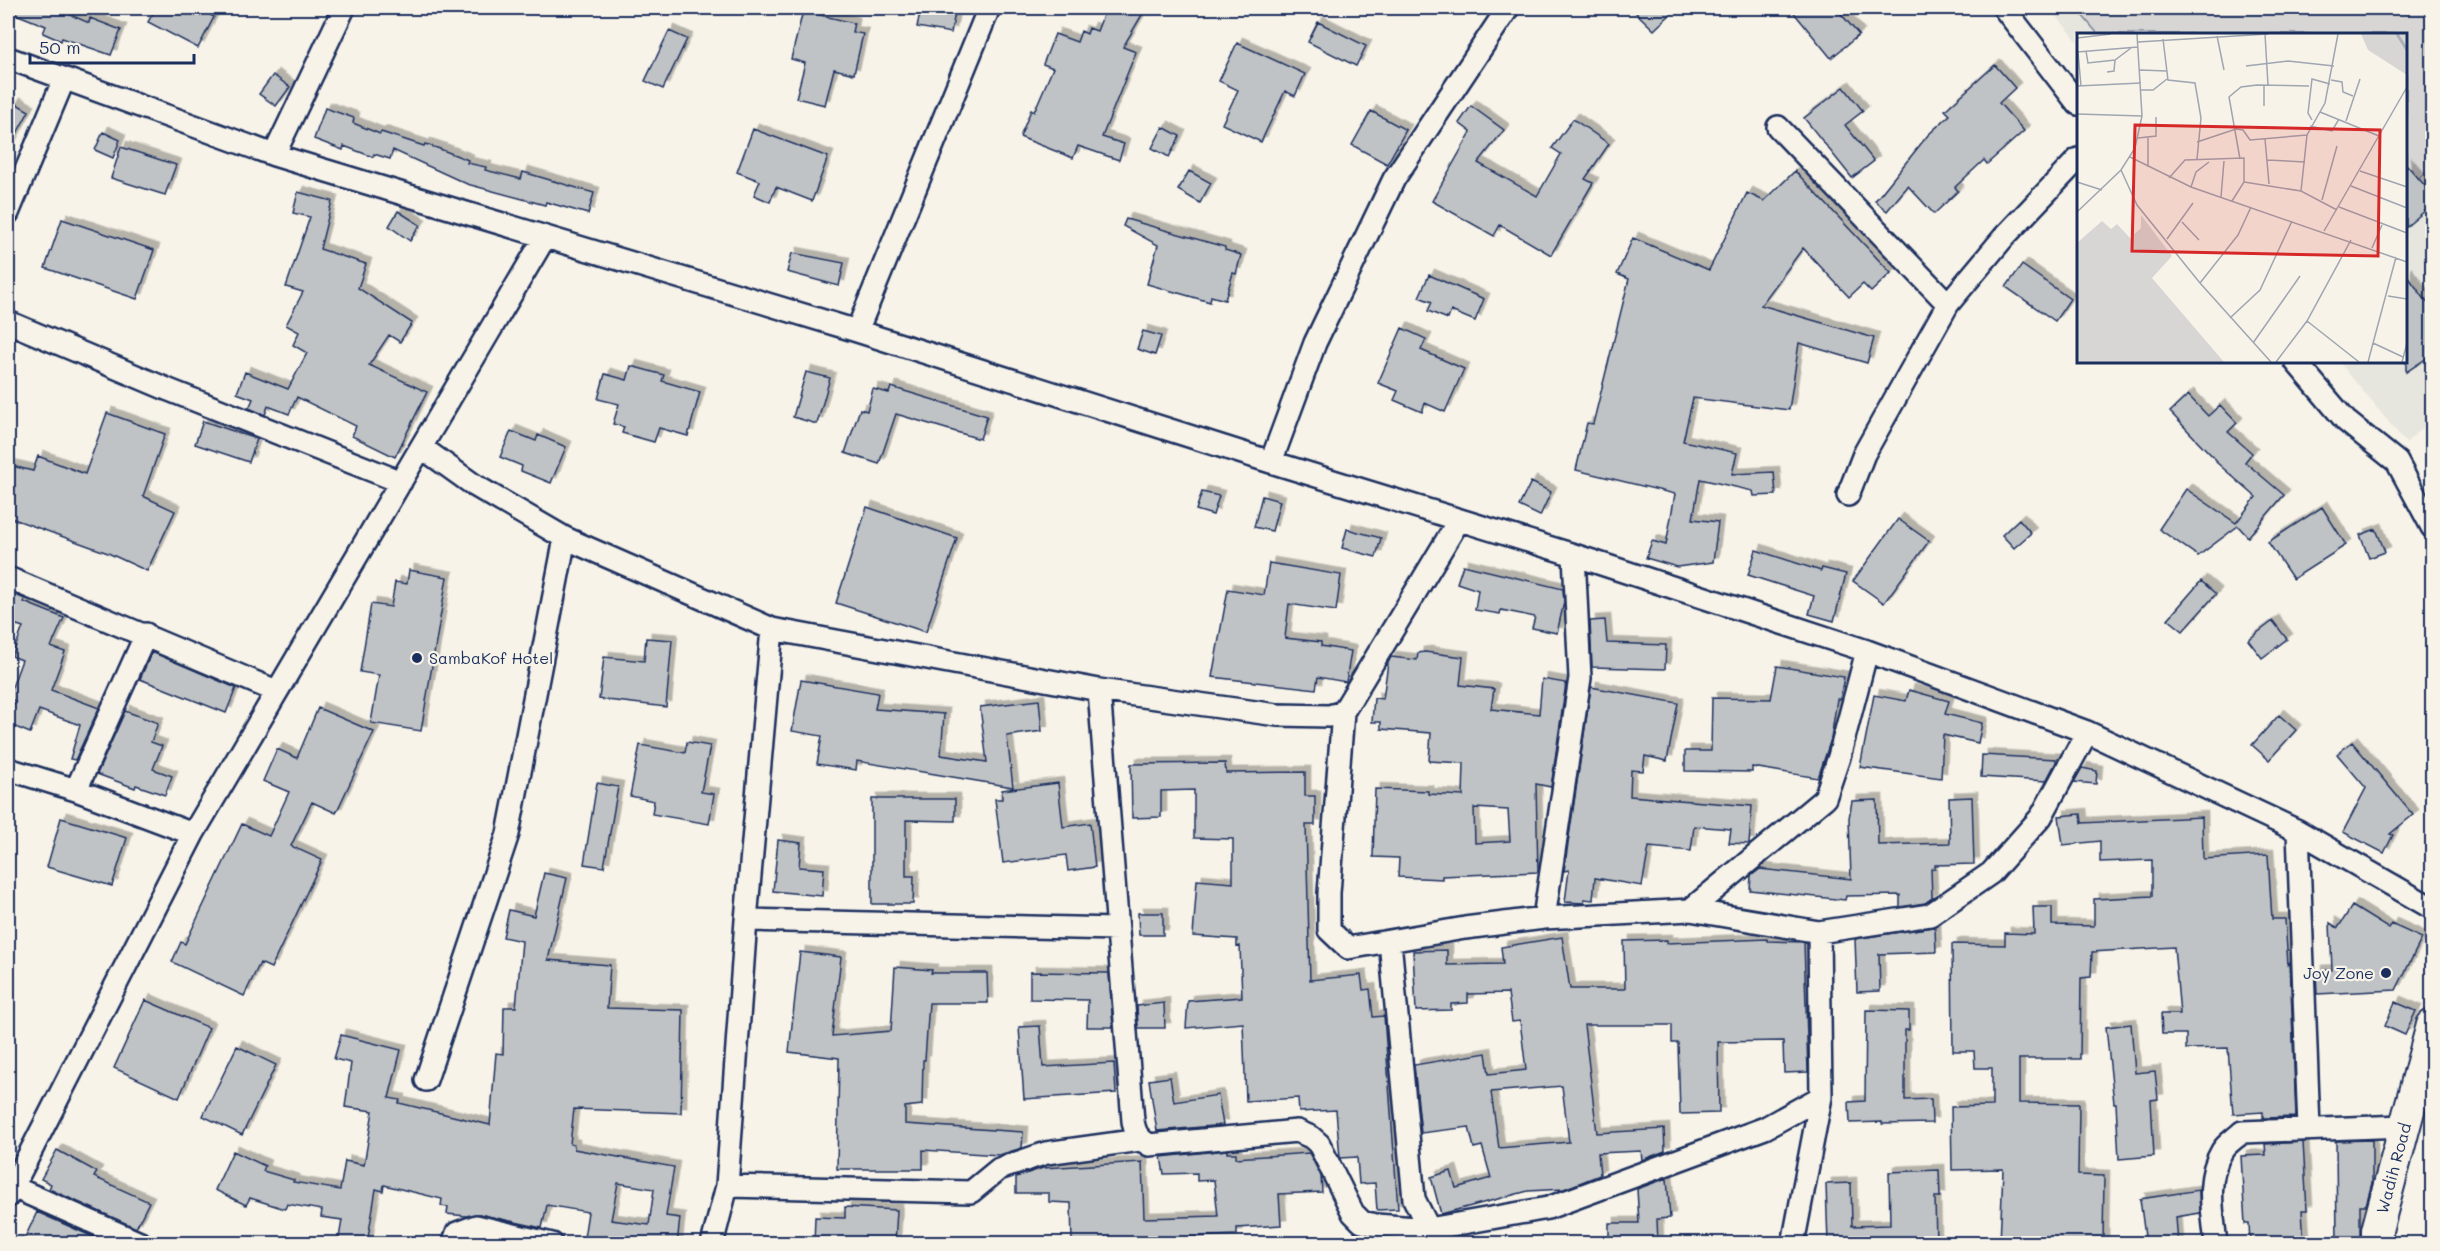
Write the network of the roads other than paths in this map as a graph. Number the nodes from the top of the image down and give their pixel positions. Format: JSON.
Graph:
{"nodes":[{"id":1,"x":344,"y":8,"type":"edge"},
{"id":2,"x":989,"y":8,"type":"edge"},
{"id":3,"x":1508,"y":8,"type":"edge"},
{"id":4,"x":2004,"y":8,"type":"edge"},
{"id":5,"x":8,"y":58,"type":"edge"},
{"id":6,"x":64,"y":80,"type":"junction"},
{"id":7,"x":2077,"y":101,"type":"edge"},
{"id":8,"x":1778,"y":127,"type":"dead end"},
{"id":9,"x":274,"y":155,"type":"junction"},
{"id":10,"x":2077,"y":161,"type":"edge"},
{"id":11,"x":8,"y":213,"type":"edge"},
{"id":12,"x":545,"y":237,"type":"junction"},
{"id":13,"x":1948,"y":304,"type":"junction"},
{"id":14,"x":8,"y":322,"type":"edge"},
{"id":15,"x":857,"y":331,"type":"junction"},
{"id":16,"x":2297,"y":363,"type":"edge"},
{"id":17,"x":421,"y":447,"type":"junction"},
{"id":18,"x":1271,"y":462,"type":"junction"},
{"id":19,"x":400,"y":482,"type":"junction"},
{"id":20,"x":1848,"y":495,"type":"dead end"},
{"id":21,"x":1459,"y":520,"type":"junction"},
{"id":22,"x":2433,"y":527,"type":"edge"},
{"id":23,"x":565,"y":538,"type":"junction"},
{"id":24,"x":1574,"y":555,"type":"junction"},
{"id":25,"x":8,"y":578,"type":"edge"},
{"id":26,"x":772,"y":629,"type":"junction"},
{"id":27,"x":146,"y":634,"type":"junction"},
{"id":28,"x":1867,"y":651,"type":"junction"},
{"id":29,"x":1099,"y":690,"type":"junction"},
{"id":30,"x":276,"y":691,"type":"junction"},
{"id":31,"x":1343,"y":712,"type":"junction"},
{"id":32,"x":2087,"y":732,"type":"junction"},
{"id":33,"x":8,"y":769,"type":"edge"},
{"id":34,"x":76,"y":790,"type":"junction"},
{"id":35,"x":2298,"y":831,"type":"junction"},
{"id":36,"x":193,"y":834,"type":"junction"},
{"id":37,"x":2433,"y":908,"type":"edge"},
{"id":38,"x":1690,"y":910,"type":"junction"},
{"id":39,"x":1544,"y":918,"type":"junction"},
{"id":40,"x":746,"y":920,"type":"junction"},
{"id":41,"x":1117,"y":929,"type":"junction"},
{"id":42,"x":1819,"y":932,"type":"junction"},
{"id":43,"x":1390,"y":941,"type":"junction"},
{"id":44,"x":2433,"y":1025,"type":"edge"},
{"id":45,"x":426,"y":1080,"type":"dead end"},
{"id":46,"x":1821,"y":1097,"type":"junction"},
{"id":47,"x":2404,"y":1126,"type":"junction"},
{"id":48,"x":2309,"y":1129,"type":"junction"},
{"id":49,"x":1140,"y":1140,"type":"junction"},
{"id":50,"x":728,"y":1186,"type":"junction"},
{"id":51,"x":10,"y":1191,"type":"edge"},
{"id":52,"x":1430,"y":1236,"type":"edge"},
{"id":53,"x":142,"y":1244,"type":"edge"},
{"id":54,"x":453,"y":1244,"type":"edge"},
{"id":55,"x":552,"y":1244,"type":"edge"},
{"id":56,"x":712,"y":1244,"type":"edge"},
{"id":57,"x":1792,"y":1244,"type":"edge"},
{"id":58,"x":2216,"y":1244,"type":"edge"},
{"id":59,"x":2377,"y":1244,"type":"edge"}],
"edges":[{"from":1,"to":9,"type":"street"},
{"from":2,"to":15,"type":"street"},
{"from":3,"to":18,"type":"street"},
{"from":4,"to":7,"type":"street"},
{"from":5,"to":6,"type":"street"},
{"from":6,"to":9,"type":"street"},
{"from":6,"to":11,"type":"street"},
{"from":8,"to":13,"type":"street"},
{"from":9,"to":12,"type":"street"},
{"from":10,"to":13,"type":"street"},
{"from":12,"to":15,"type":"street"},
{"from":12,"to":17,"type":"street"},
{"from":13,"to":20,"type":"street"},
{"from":14,"to":19,"type":"street"},
{"from":15,"to":18,"type":"street"},
{"from":16,"to":22,"type":"street"},
{"from":17,"to":19,"type":"street"},
{"from":17,"to":23,"type":"street"},
{"from":18,"to":21,"type":"street"},
{"from":19,"to":30,"type":"street"},
{"from":21,"to":24,"type":"street"},
{"from":21,"to":31,"type":"street"},
{"from":23,"to":26,"type":"street"},
{"from":23,"to":45,"type":"street"},
{"from":24,"to":28,"type":"street"},
{"from":24,"to":39,"type":"street"},
{"from":25,"to":27,"type":"street"},
{"from":26,"to":29,"type":"street"},
{"from":26,"to":40,"type":"street"},
{"from":27,"to":30,"type":"street"},
{"from":27,"to":34,"type":"street"},
{"from":28,"to":32,"type":"street"},
{"from":28,"to":38,"type":"street"},
{"from":29,"to":31,"type":"street"},
{"from":29,"to":41,"type":"street"},
{"from":30,"to":36,"type":"street"},
{"from":31,"to":43,"type":"street"},
{"from":32,"to":35,"type":"street"},
{"from":32,"to":42,"type":"street"},
{"from":33,"to":34,"type":"street"},
{"from":34,"to":36,"type":"street"},
{"from":35,"to":37,"type":"street"},
{"from":35,"to":48,"type":"street"},
{"from":36,"to":51,"type":"street"},
{"from":38,"to":39,"type":"street"},
{"from":38,"to":42,"type":"street"},
{"from":39,"to":43,"type":"street"},
{"from":40,"to":41,"type":"street"},
{"from":40,"to":50,"type":"street"},
{"from":41,"to":49,"type":"street"},
{"from":42,"to":46,"type":"street"},
{"from":43,"to":52,"type":"street"},
{"from":44,"to":47,"type":"street","name":"Wadih Road"},
{"from":46,"to":52,"type":"street"},
{"from":46,"to":57,"type":"street"},
{"from":47,"to":48,"type":"street"},
{"from":47,"to":59,"type":"street","name":"Wadih Road"},
{"from":48,"to":58,"type":"street"},
{"from":49,"to":50,"type":"street"},
{"from":49,"to":52,"type":"street"},
{"from":50,"to":56,"type":"street"},
{"from":51,"to":53,"type":"street"},
{"from":54,"to":55,"type":"street"}]}
